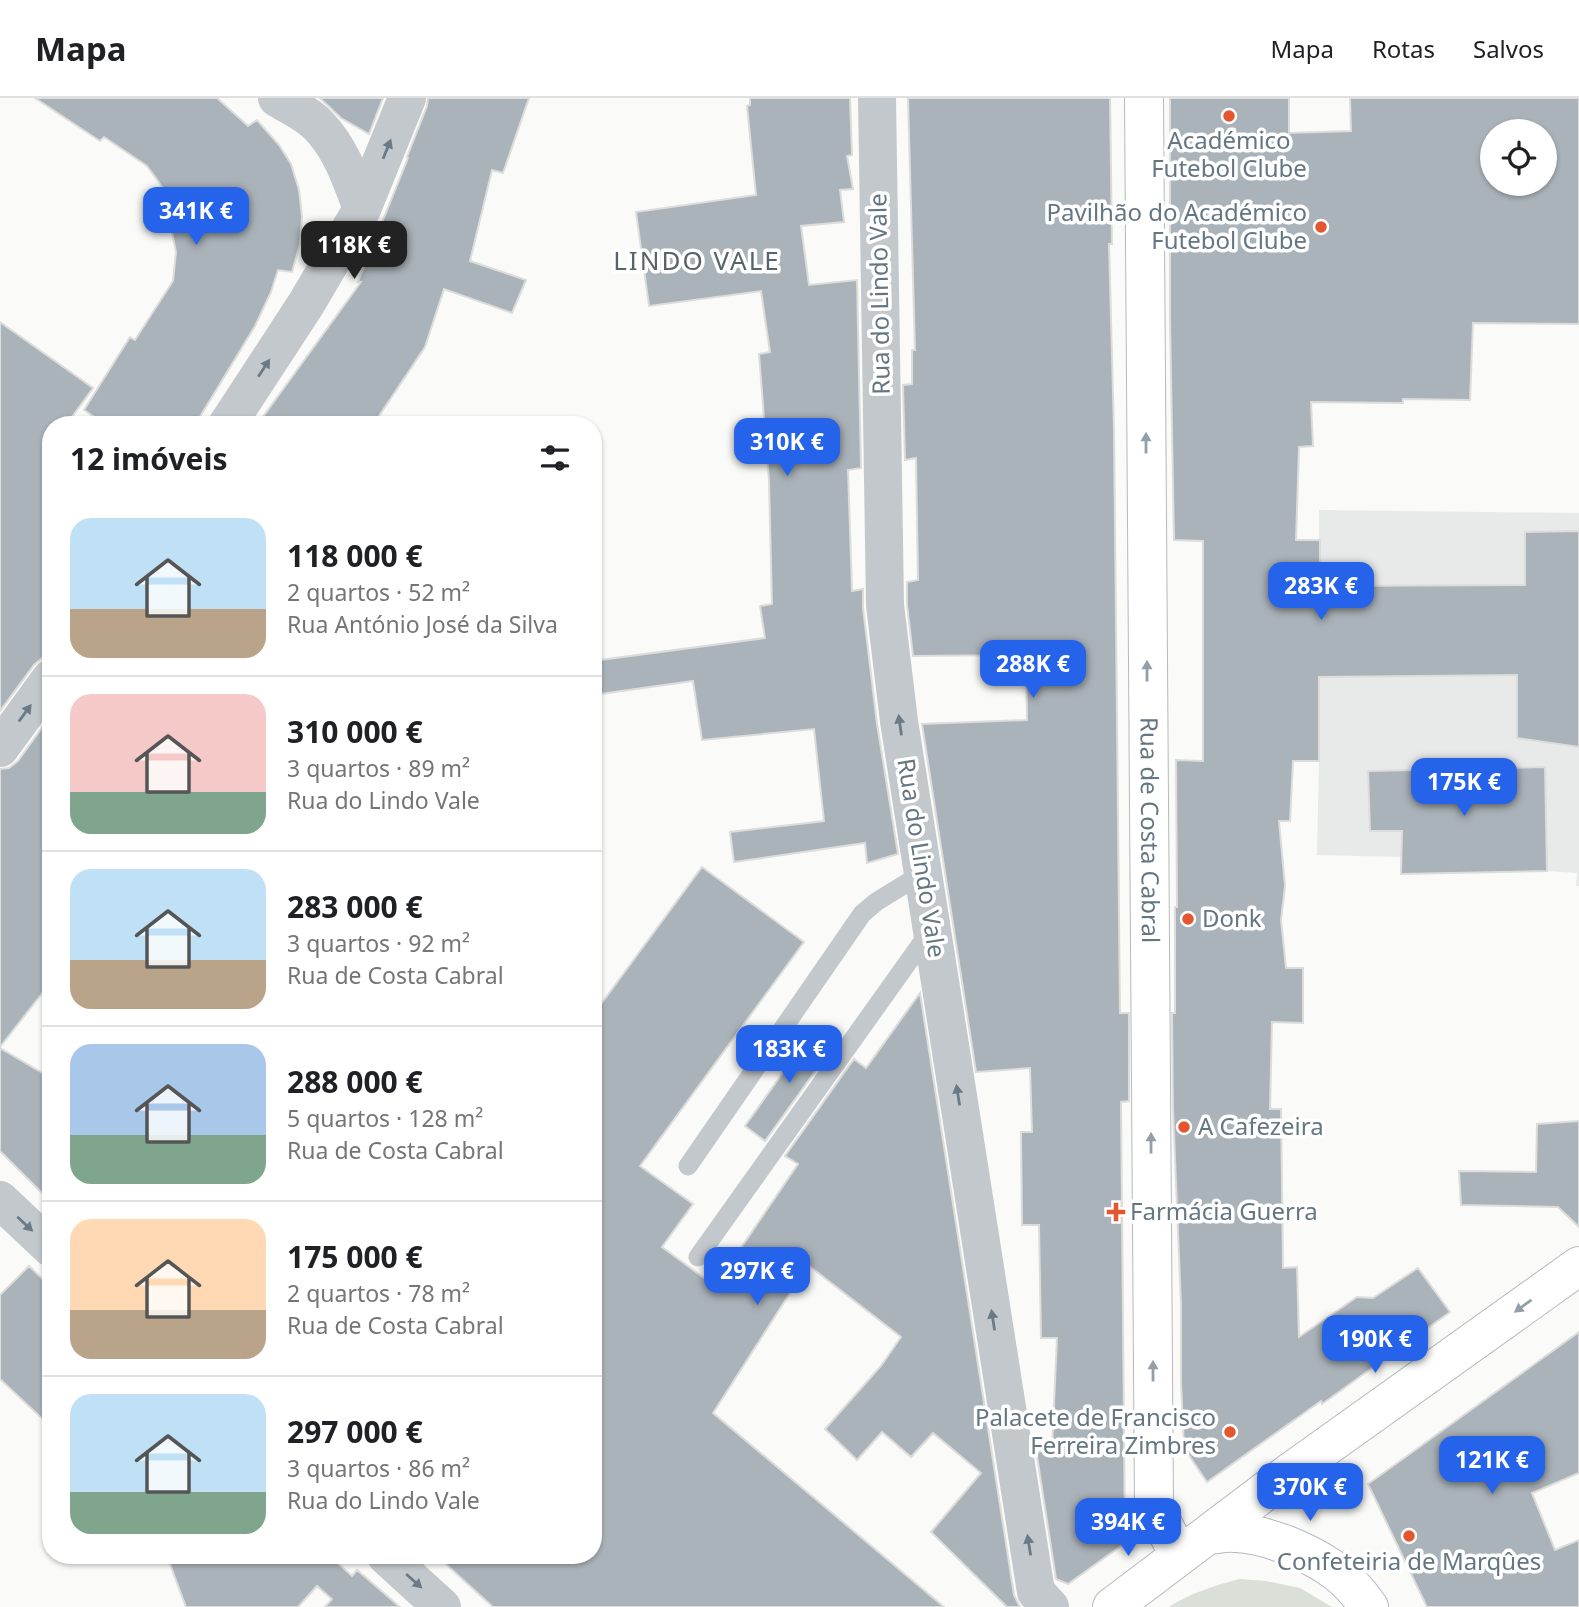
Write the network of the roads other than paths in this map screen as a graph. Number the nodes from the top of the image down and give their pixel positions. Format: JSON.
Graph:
{"nodes":[{"id":1,"x":277,"y":98,"type":"edge"},
{"id":2,"x":407,"y":98,"type":"edge"},
{"id":3,"x":877,"y":98,"type":"edge"},
{"id":4,"x":1144,"y":98,"type":"edge"},
{"id":5,"x":362,"y":209,"type":"junction"},
{"id":6,"x":233,"y":416,"type":"edge"},
{"id":7,"x":42,"y":690,"type":"edge"},
{"id":8,"x":0,"y":748,"type":"edge"},
{"id":9,"x":923,"y":873,"type":"junction"},
{"id":10,"x":932,"y":929,"type":"junction"},
{"id":11,"x":688,"y":1166,"type":"dead end"},
{"id":12,"x":0,"y":1200,"type":"edge"},
{"id":13,"x":42,"y":1240,"type":"edge"},
{"id":14,"x":698,"y":1257,"type":"dead end"},
{"id":15,"x":1579,"y":1266,"type":"edge"},
{"id":16,"x":1194,"y":1545,"type":"junction"},
{"id":17,"x":395,"y":1564,"type":"edge"},
{"id":18,"x":442,"y":1607,"type":"edge"},
{"id":19,"x":1049,"y":1607,"type":"edge"},
{"id":20,"x":1112,"y":1607,"type":"edge"},
{"id":21,"x":1368,"y":1607,"type":"edge"}],
"edges":[{"from":1,"to":5,"type":"street"},
{"from":5,"to":2,"type":"street","one_way":true},
{"from":9,"to":3,"type":"street","name":"Rua do Lindo Vale","one_way":true},
{"from":16,"to":4,"type":"main road","name":"Rua de Costa Cabral","one_way":true},
{"from":6,"to":5,"type":"street","one_way":true},
{"from":8,"to":7,"type":"street","one_way":true},
{"from":9,"to":10,"type":"street","name":"Rua do Lindo Vale"},
{"from":9,"to":11,"type":"lane"},
{"from":10,"to":14,"type":"lane"},
{"from":19,"to":10,"type":"street","name":"Rua do Lindo Vale","one_way":true},
{"from":12,"to":13,"type":"street","one_way":true},
{"from":15,"to":16,"type":"main road","one_way":true},
{"from":16,"to":20,"type":"main road"},
{"from":16,"to":21,"type":"main road"},
{"from":17,"to":18,"type":"street","one_way":true}]}
